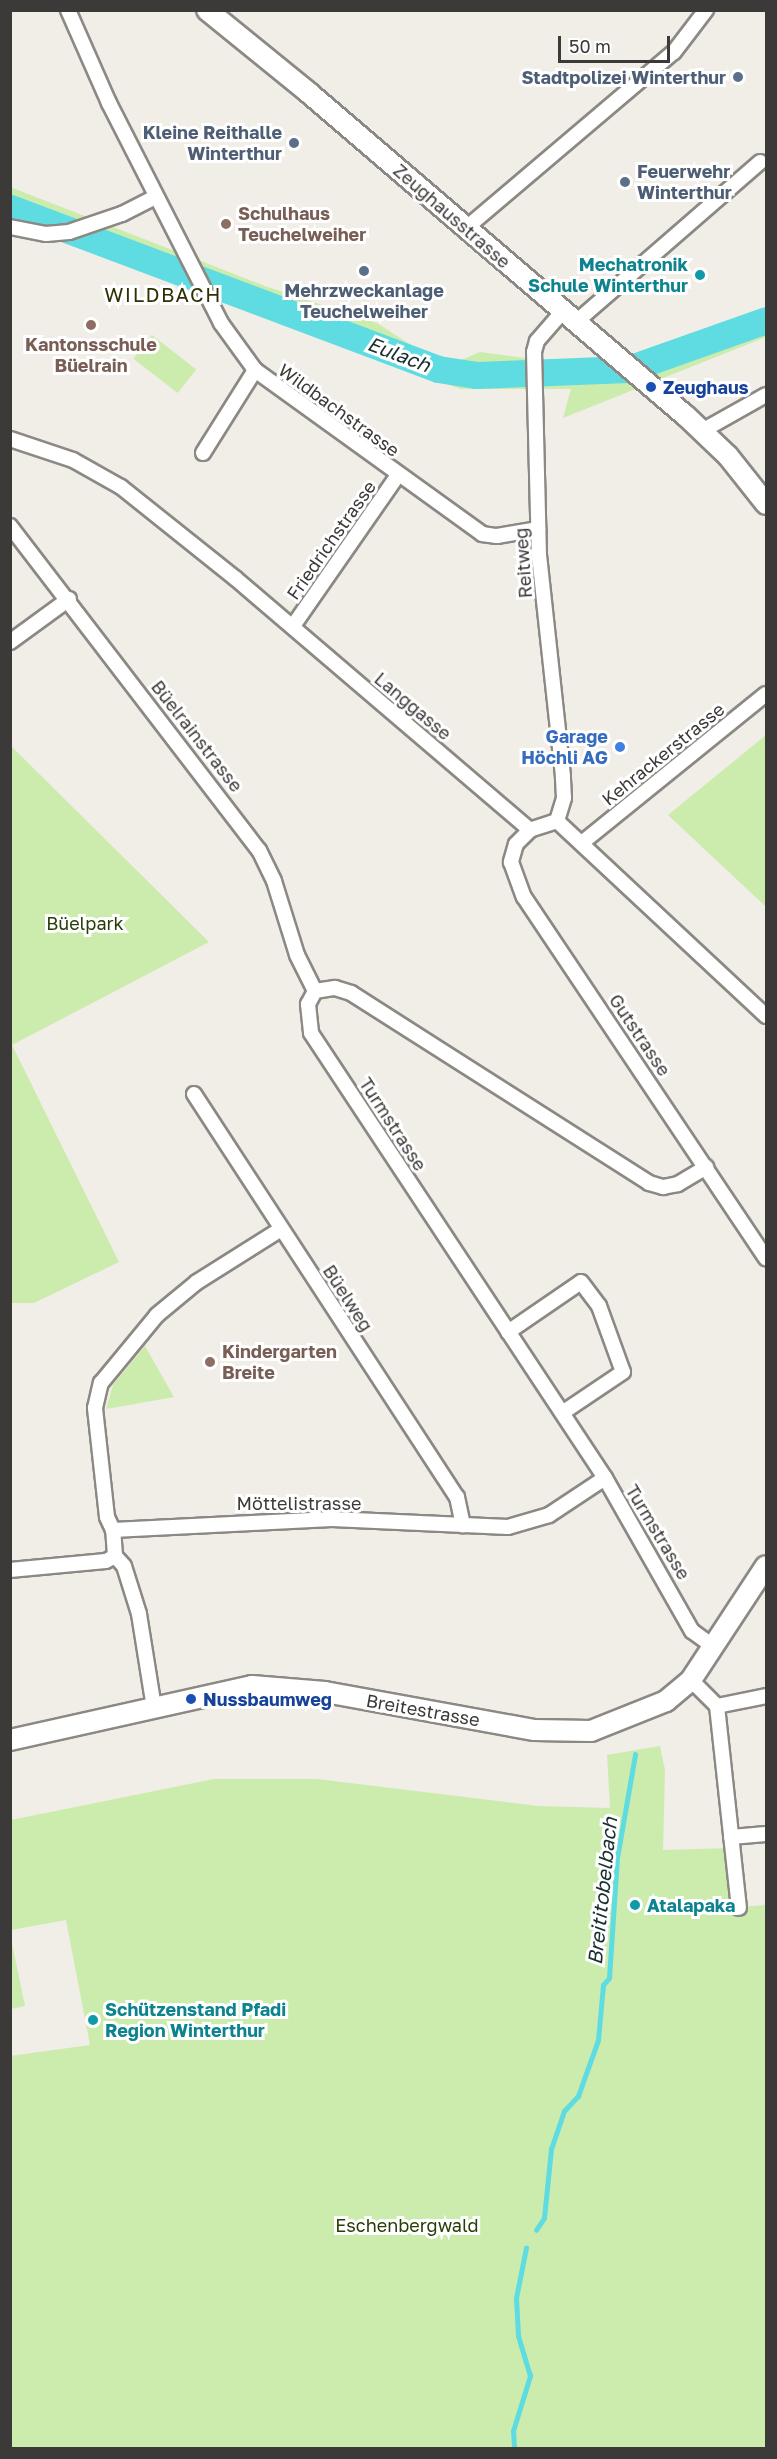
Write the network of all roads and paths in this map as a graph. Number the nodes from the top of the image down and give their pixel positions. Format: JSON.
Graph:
{"nodes":[{"id":1,"x":68,"y":10,"type":"edge"},
{"id":2,"x":207,"y":10,"type":"edge"},
{"id":3,"x":706,"y":10,"type":"edge"},
{"id":4,"x":760,"y":162,"type":"dead end"},
{"id":5,"x":156,"y":197,"type":"junction"},
{"id":6,"x":10,"y":227,"type":"edge"},
{"id":7,"x":465,"y":229,"type":"junction"},
{"id":8,"x":569,"y":317,"type":"junction"},
{"id":9,"x":255,"y":370,"type":"junction"},
{"id":10,"x":766,"y":395,"type":"edge"},
{"id":11,"x":702,"y":431,"type":"junction"},
{"id":12,"x":10,"y":440,"type":"edge"},
{"id":13,"x":203,"y":453,"type":"dead end"},
{"id":14,"x":398,"y":475,"type":"junction"},
{"id":15,"x":766,"y":504,"type":"edge"},
{"id":16,"x":10,"y":526,"type":"edge"},
{"id":17,"x":538,"y":529,"type":"junction"},
{"id":18,"x":69,"y":599,"type":"junction"},
{"id":19,"x":293,"y":626,"type":"junction"},
{"id":20,"x":10,"y":642,"type":"edge"},
{"id":21,"x":766,"y":694,"type":"edge"},
{"id":22,"x":557,"y":821,"type":"junction"},
{"id":23,"x":530,"y":830,"type":"junction"},
{"id":24,"x":583,"y":842,"type":"junction"},
{"id":25,"x":315,"y":991,"type":"junction"},
{"id":26,"x":766,"y":1016,"type":"edge"},
{"id":27,"x":194,"y":1094,"type":"dead end"},
{"id":28,"x":705,"y":1167,"type":"junction"},
{"id":29,"x":281,"y":1229,"type":"junction"},
{"id":30,"x":766,"y":1258,"type":"edge"},
{"id":31,"x":508,"y":1332,"type":"junction"},
{"id":32,"x":562,"y":1413,"type":"junction"},
{"id":33,"x":605,"y":1478,"type":"junction"},
{"id":34,"x":462,"y":1525,"type":"junction"},
{"id":35,"x":113,"y":1530,"type":"junction"},
{"id":36,"x":115,"y":1556,"type":"junction"},
{"id":37,"x":766,"y":1566,"type":"edge"},
{"id":38,"x":10,"y":1570,"type":"edge"},
{"id":39,"x":714,"y":1647,"type":"junction"},
{"id":40,"x":691,"y":1680,"type":"junction"},
{"id":41,"x":766,"y":1696,"type":"edge"},
{"id":42,"x":717,"y":1706,"type":"junction"},
{"id":43,"x":154,"y":1708,"type":"junction"},
{"id":44,"x":10,"y":1740,"type":"edge"},
{"id":45,"x":766,"y":1834,"type":"edge"},
{"id":46,"x":731,"y":1837,"type":"junction"},
{"id":47,"x":739,"y":1908,"type":"dead end"}],
"edges":[{"from":1,"to":5,"type":"street","name":"Wildbachstrasse"},
{"from":2,"to":7,"type":"main road","name":"Zeughausstrasse"},
{"from":3,"to":7,"type":"street"},
{"from":4,"to":8,"type":"street","name":"Reitweg"},
{"from":5,"to":6,"type":"street"},
{"from":5,"to":9,"type":"street","name":"Wildbachstrasse"},
{"from":7,"to":8,"type":"main road","name":"Zeughausstrasse"},
{"from":8,"to":11,"type":"main road","name":"Zeughausstrasse"},
{"from":8,"to":17,"type":"street","name":"Reitweg"},
{"from":9,"to":13,"type":"street"},
{"from":9,"to":14,"type":"street","name":"Wildbachstrasse"},
{"from":10,"to":11,"type":"street"},
{"from":11,"to":15,"type":"main road","name":"Zeughausstrasse"},
{"from":12,"to":19,"type":"street","name":"Langgasse"},
{"from":14,"to":17,"type":"street","name":"Wildbachstrasse"},
{"from":14,"to":19,"type":"street","name":"Friedrichstrasse"},
{"from":16,"to":18,"type":"street","name":"Büelrainstrasse"},
{"from":17,"to":22,"type":"street","name":"Reitweg"},
{"from":18,"to":20,"type":"street"},
{"from":18,"to":25,"type":"street","name":"Büelrainstrasse"},
{"from":19,"to":23,"type":"street","name":"Langgasse"},
{"from":21,"to":24,"type":"street","name":"Kehrackerstrasse"},
{"from":22,"to":23,"type":"street"},
{"from":22,"to":24,"type":"street"},
{"from":23,"to":28,"type":"street","name":"Gutstrasse"},
{"from":24,"to":26,"type":"street"},
{"from":25,"to":28,"type":"street"},
{"from":25,"to":31,"type":"street","name":"Turmstrasse"},
{"from":27,"to":29,"type":"street","name":"Büelweg"},
{"from":28,"to":30,"type":"street","name":"Gutstrasse"},
{"from":29,"to":34,"type":"street","name":"Büelweg"},
{"from":29,"to":35,"type":"street"},
{"from":31,"to":32,"type":"street","name":"Turmstrasse"},
{"from":31,"to":32,"type":"street"},
{"from":32,"to":33,"type":"street","name":"Turmstrasse"},
{"from":33,"to":34,"type":"street","name":"Möttelistrasse"},
{"from":33,"to":39,"type":"street","name":"Turmstrasse"},
{"from":34,"to":35,"type":"street","name":"Möttelistrasse"},
{"from":35,"to":36,"type":"street"},
{"from":36,"to":38,"type":"street"},
{"from":36,"to":43,"type":"street"},
{"from":37,"to":39,"type":"main road","name":"Breitestrasse"},
{"from":39,"to":40,"type":"main road","name":"Breitestrasse"},
{"from":40,"to":42,"type":"street"},
{"from":40,"to":43,"type":"main road","name":"Breitestrasse"},
{"from":41,"to":42,"type":"street"},
{"from":42,"to":46,"type":"street"},
{"from":43,"to":44,"type":"main road","name":"Breitestrasse"},
{"from":45,"to":46,"type":"street"},
{"from":46,"to":47,"type":"street"}]}
